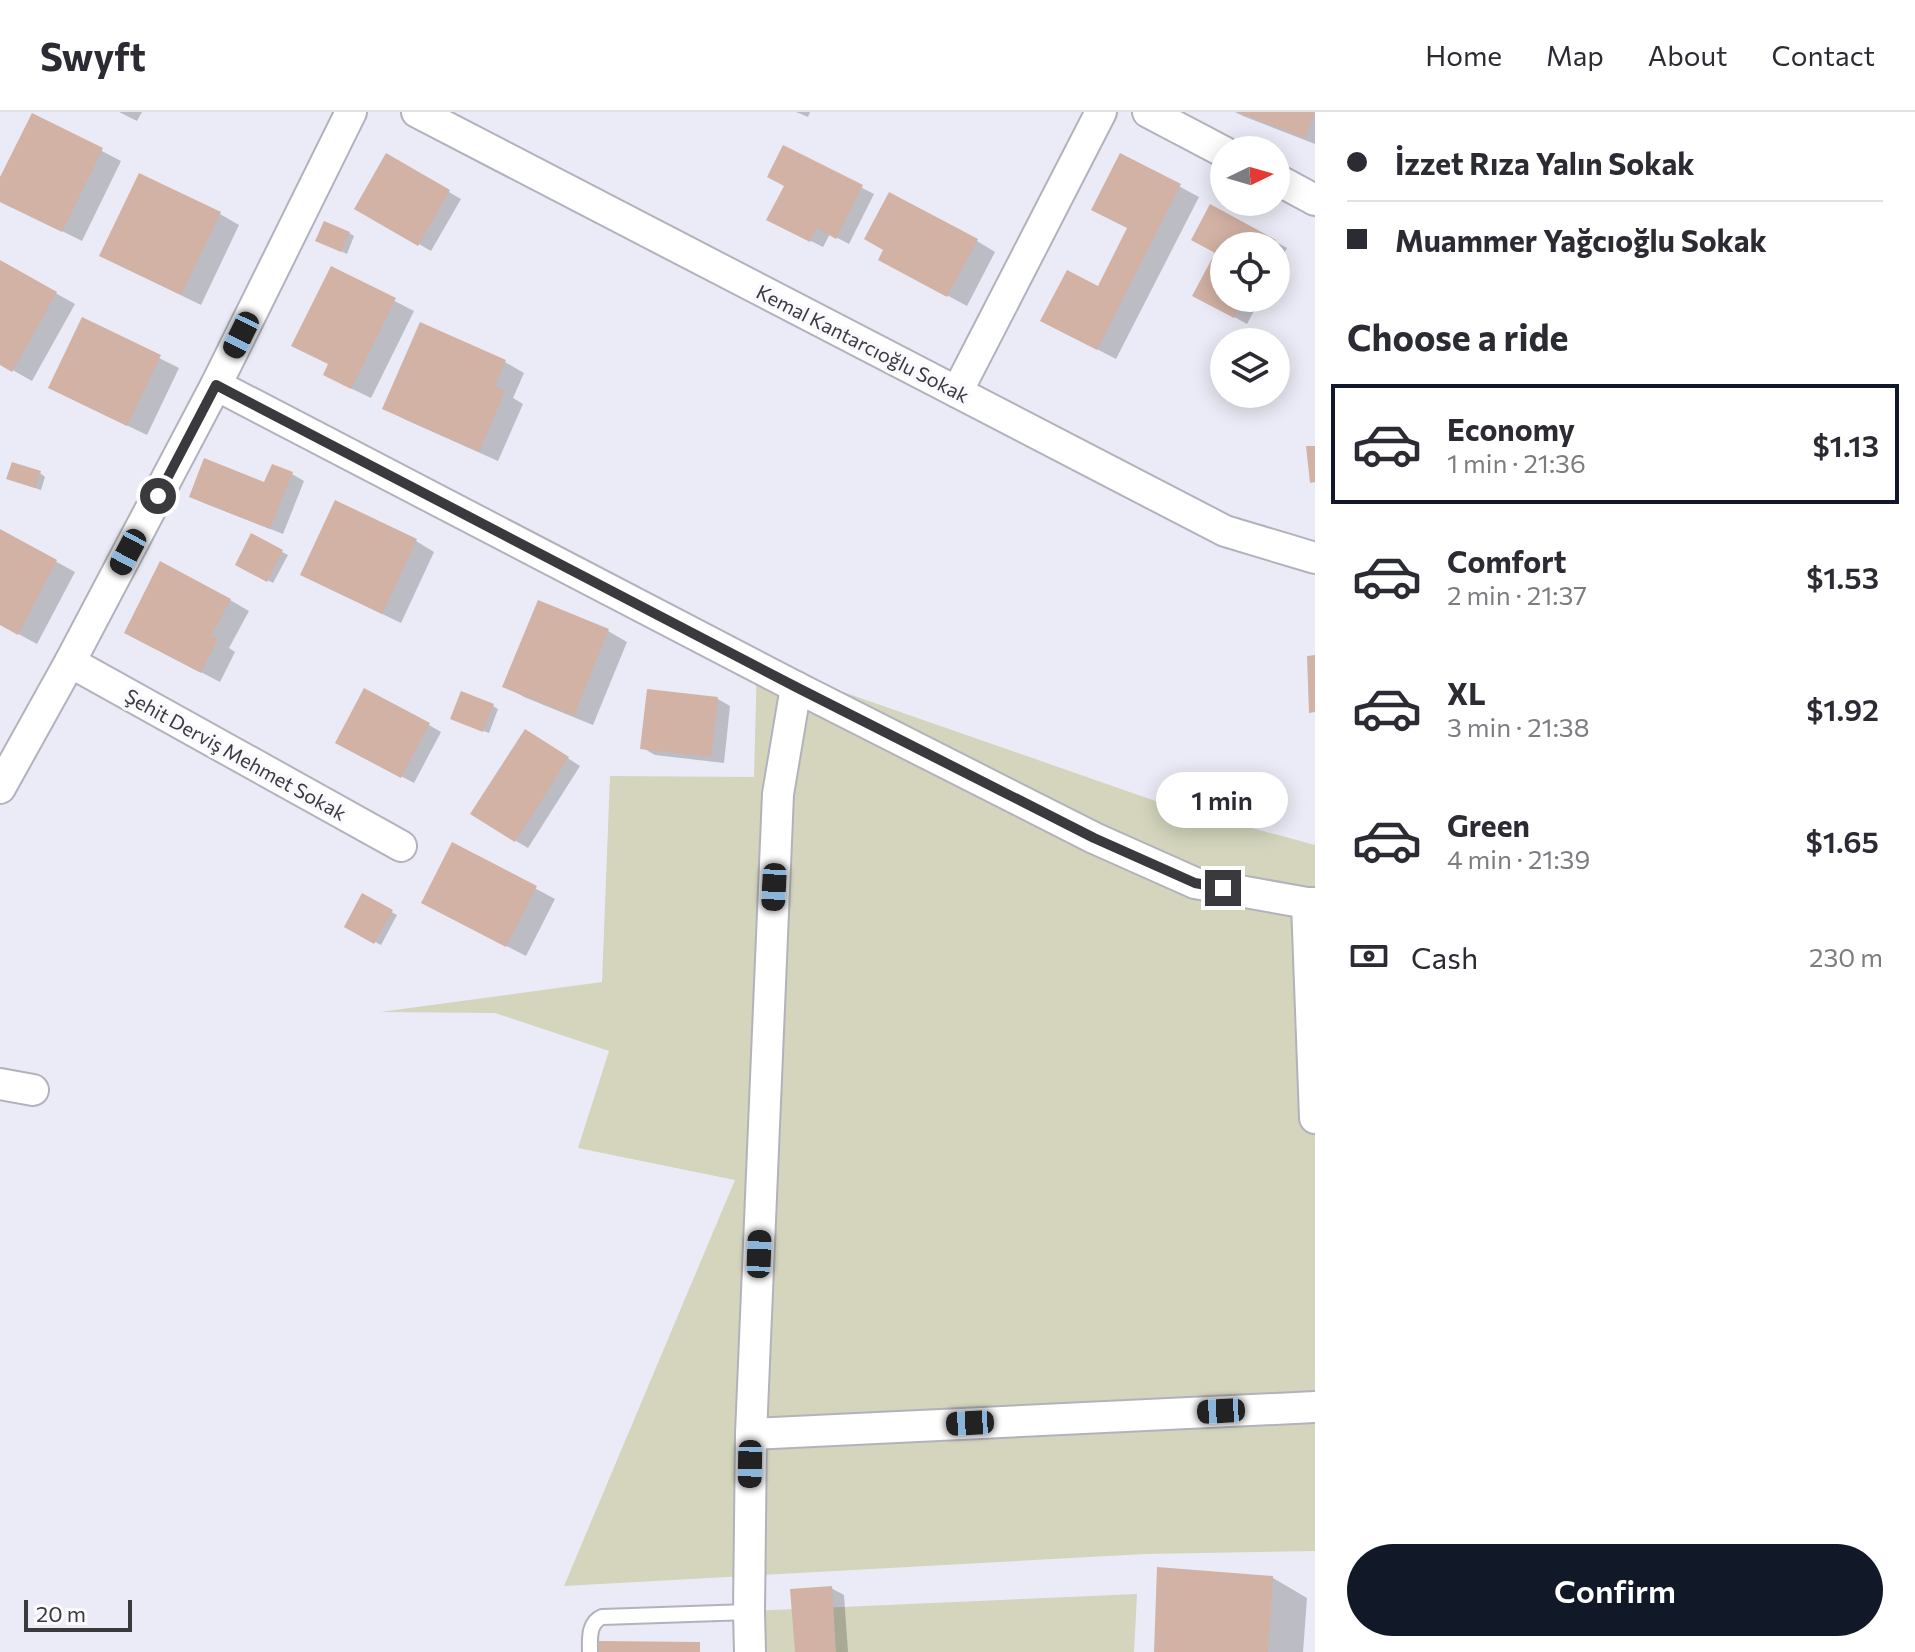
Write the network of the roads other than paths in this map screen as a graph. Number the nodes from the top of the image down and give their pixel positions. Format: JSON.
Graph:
{"nodes":[{"id":1,"x":351,"y":112,"type":"edge"},
{"id":2,"x":417,"y":112,"type":"edge"},
{"id":3,"x":1101,"y":112,"type":"edge"},
{"id":4,"x":1148,"y":112,"type":"edge"},
{"id":5,"x":1210,"y":145,"type":"edge"},
{"id":6,"x":1290,"y":187,"type":"edge"},
{"id":7,"x":1315,"y":200,"type":"edge"},
{"id":8,"x":216,"y":385,"type":"junction"},
{"id":9,"x":957,"y":392,"type":"junction"},
{"id":10,"x":1315,"y":558,"type":"edge"},
{"id":11,"x":70,"y":662,"type":"junction"},
{"id":12,"x":796,"y":687,"type":"junction"},
{"id":13,"x":0,"y":788,"type":"edge"},
{"id":14,"x":401,"y":846,"type":"dead end"},
{"id":15,"x":1311,"y":903,"type":"edge"},
{"id":16,"x":0,"y":1084,"type":"edge"},
{"id":17,"x":33,"y":1090,"type":"dead end"},
{"id":18,"x":1315,"y":1118,"type":"edge"},
{"id":19,"x":1315,"y":1407,"type":"edge"},
{"id":20,"x":751,"y":1434,"type":"junction"},
{"id":21,"x":749,"y":1612,"type":"junction"},
{"id":22,"x":590,"y":1652,"type":"edge"},
{"id":23,"x":750,"y":1652,"type":"edge"}],
"edges":[{"from":1,"to":8,"type":"street"},
{"from":2,"to":9,"type":"street","name":"Kemal Kantarcıoğlu Sokak"},
{"from":3,"to":9,"type":"street"},
{"from":4,"to":5,"type":"street"},
{"from":6,"to":7,"type":"street"},
{"from":8,"to":11,"type":"street"},
{"from":8,"to":12,"type":"street"},
{"from":9,"to":10,"type":"street","name":"Kemal Kantarcıoğlu Sokak"},
{"from":11,"to":13,"type":"street"},
{"from":11,"to":14,"type":"street","name":"Şehit Derviş Mehmet Sokak"},
{"from":12,"to":15,"type":"street"},
{"from":12,"to":20,"type":"street"},
{"from":15,"to":18,"type":"street"},
{"from":16,"to":17,"type":"street"},
{"from":19,"to":20,"type":"street"},
{"from":20,"to":21,"type":"street"},
{"from":21,"to":22,"type":"lane"},
{"from":21,"to":23,"type":"street"}]}
